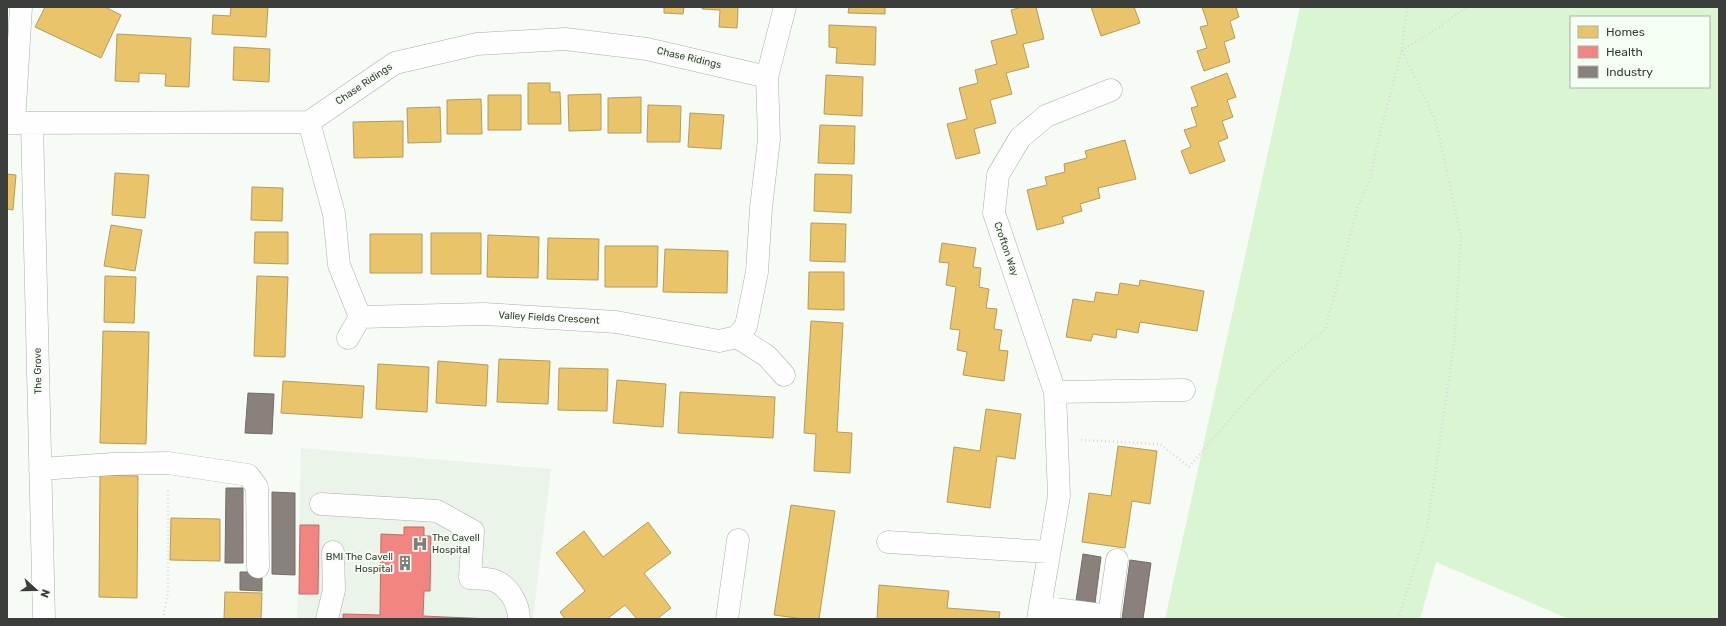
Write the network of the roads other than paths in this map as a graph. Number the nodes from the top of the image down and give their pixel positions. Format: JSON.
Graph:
{"nodes":[{"id":1,"x":21,"y":7,"type":"edge"},
{"id":2,"x":785,"y":7,"type":"edge"},
{"id":3,"x":767,"y":77,"type":"junction"},
{"id":4,"x":1111,"y":90,"type":"dead end"},
{"id":5,"x":309,"y":122,"type":"junction"},
{"id":6,"x":18,"y":123,"type":"edge"},
{"id":7,"x":360,"y":317,"type":"junction"},
{"id":8,"x":737,"y":337,"type":"junction"},
{"id":9,"x":348,"y":338,"type":"dead end"},
{"id":10,"x":784,"y":375,"type":"dead end"},
{"id":11,"x":1184,"y":390,"type":"dead end"},
{"id":12,"x":1055,"y":392,"type":"junction"},
{"id":13,"x":40,"y":469,"type":"junction"},
{"id":14,"x":321,"y":504,"type":"dead end"},
{"id":15,"x":738,"y":540,"type":"dead end"},
{"id":16,"x":888,"y":542,"type":"dead end"},
{"id":17,"x":333,"y":552,"type":"dead end"},
{"id":18,"x":1048,"y":552,"type":"junction"},
{"id":19,"x":1117,"y":560,"type":"dead end"},
{"id":20,"x":258,"y":567,"type":"dead end"},
{"id":21,"x":1039,"y":613,"type":"edge"},
{"id":22,"x":1091,"y":616,"type":"edge"},
{"id":23,"x":44,"y":619,"type":"edge"},
{"id":24,"x":327,"y":619,"type":"edge"},
{"id":25,"x":519,"y":619,"type":"edge"},
{"id":26,"x":727,"y":619,"type":"edge"}],
"edges":[{"from":1,"to":6,"type":"street","name":"The Grove"},
{"from":2,"to":3,"type":"street"},
{"from":3,"to":5,"type":"street","name":"Chase Ridings"},
{"from":3,"to":8,"type":"street"},
{"from":4,"to":12,"type":"street","name":"Crofton Way"},
{"from":5,"to":6,"type":"street"},
{"from":5,"to":7,"type":"street"},
{"from":6,"to":13,"type":"street","name":"The Grove"},
{"from":7,"to":8,"type":"street","name":"Valley Fields Crescent"},
{"from":7,"to":9,"type":"street"},
{"from":8,"to":10,"type":"street"},
{"from":11,"to":12,"type":"street"},
{"from":12,"to":18,"type":"street","name":"Crofton Way"},
{"from":13,"to":20,"type":"street"},
{"from":13,"to":23,"type":"street","name":"The Grove"},
{"from":14,"to":25,"type":"street"},
{"from":15,"to":26,"type":"street"},
{"from":16,"to":18,"type":"street"},
{"from":17,"to":24,"type":"street"},
{"from":18,"to":21,"type":"street","name":"Crofton Way"},
{"from":19,"to":22,"type":"street"},
{"from":21,"to":22,"type":"street"}]}
